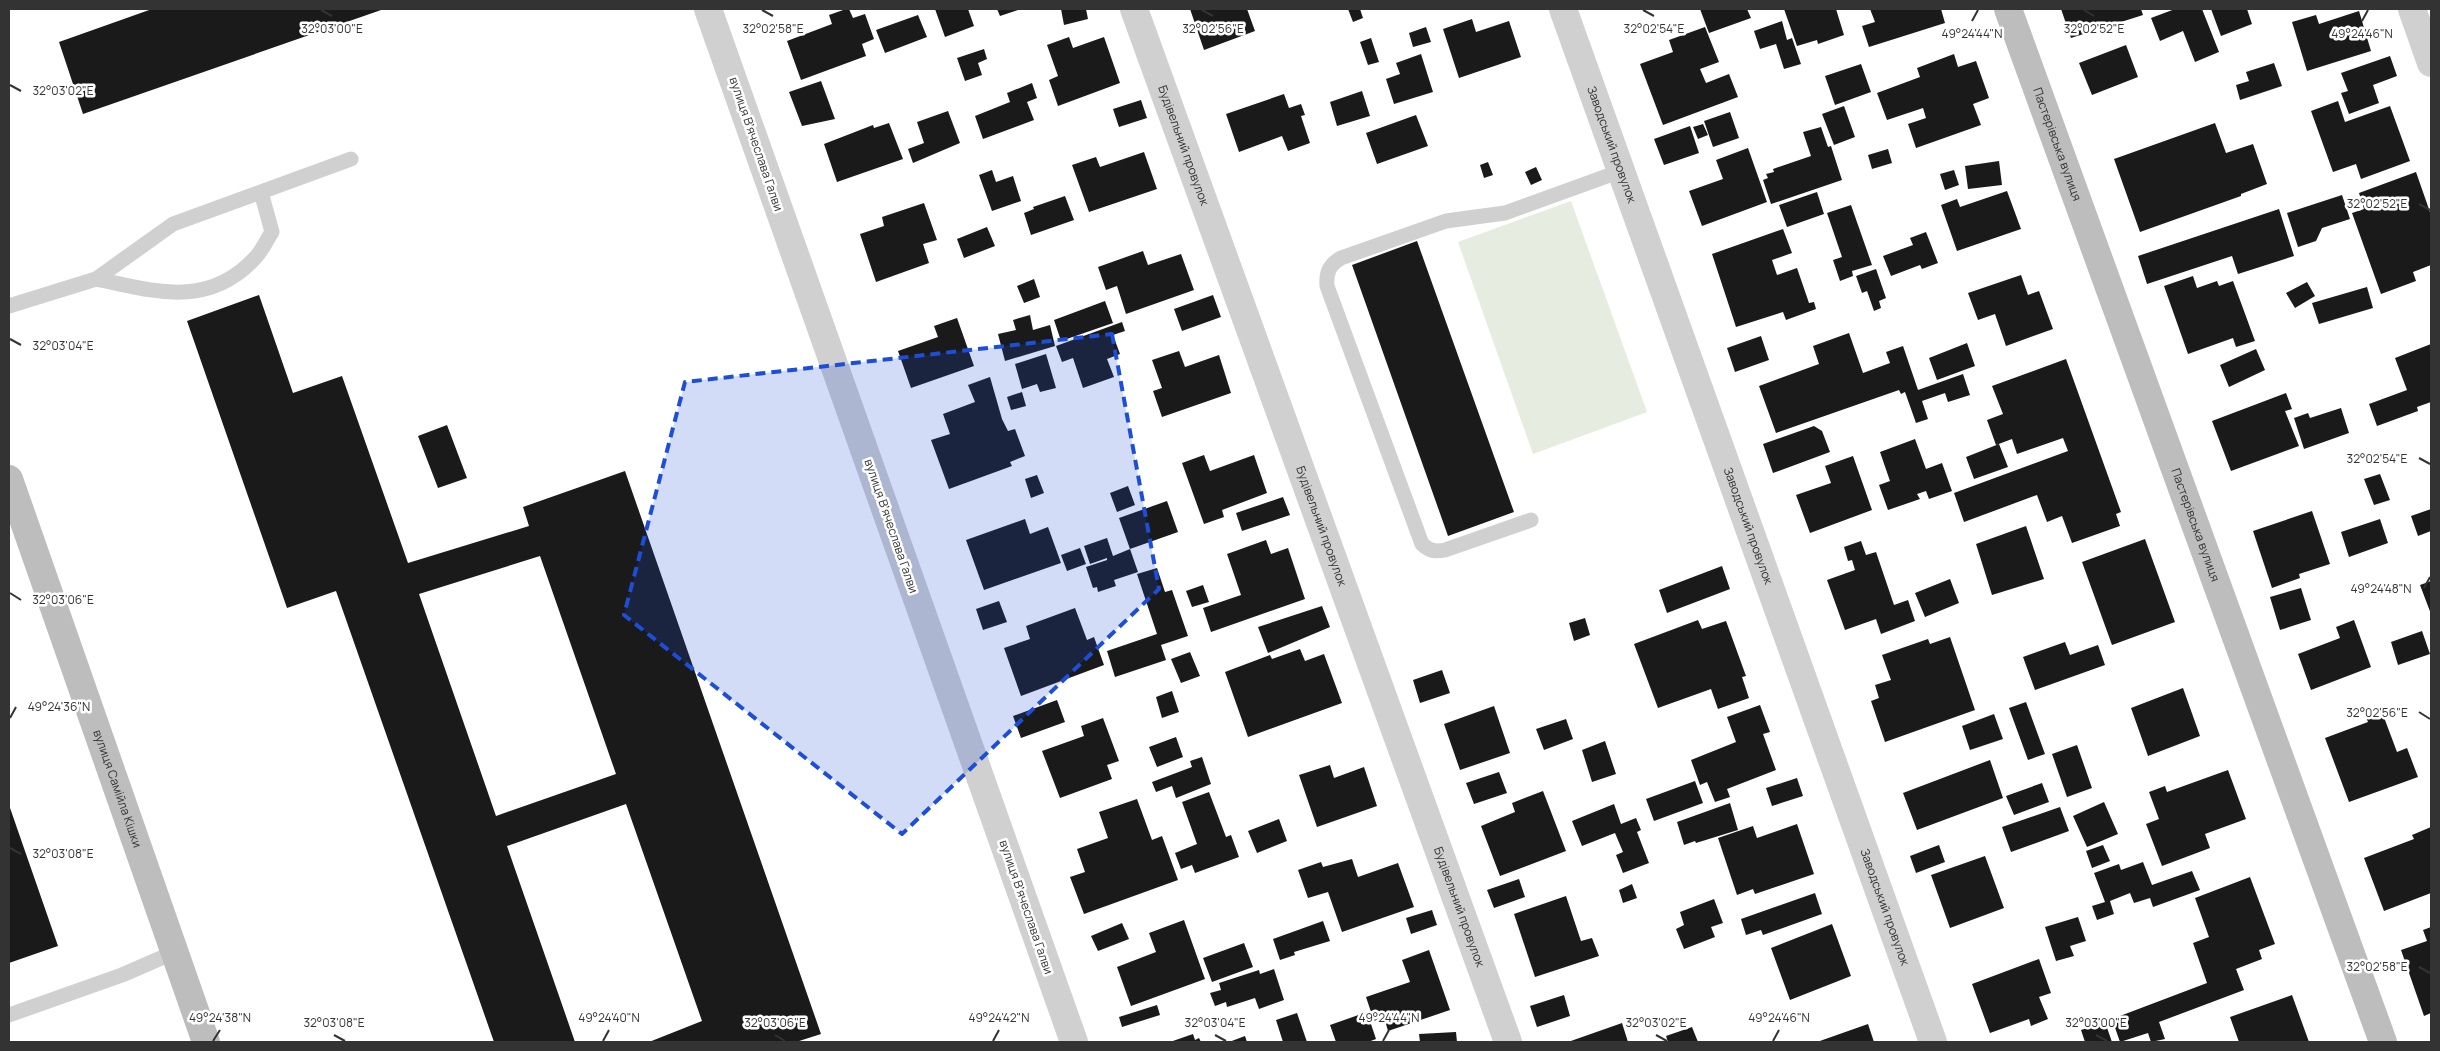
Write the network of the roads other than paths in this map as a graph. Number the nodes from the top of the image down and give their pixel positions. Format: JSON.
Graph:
{"nodes":[{"id":1,"x":708,"y":9,"type":"edge"},
{"id":2,"x":1134,"y":9,"type":"edge"},
{"id":3,"x":1563,"y":9,"type":"edge"},
{"id":4,"x":2008,"y":9,"type":"edge"},
{"id":5,"x":2412,"y":9,"type":"edge"},
{"id":6,"x":2431,"y":63,"type":"edge"},
{"id":7,"x":351,"y":159,"type":"dead end"},
{"id":8,"x":1621,"y":171,"type":"junction"},
{"id":9,"x":261,"y":192,"type":"junction"},
{"id":10,"x":96,"y":279,"type":"junction"},
{"id":11,"x":9,"y":306,"type":"edge"},
{"id":12,"x":11,"y":492,"type":"edge"},
{"id":13,"x":1531,"y":520,"type":"dead end"},
{"id":14,"x":175,"y":952,"type":"junction"},
{"id":15,"x":9,"y":1015,"type":"edge"},
{"id":16,"x":206,"y":1042,"type":"edge"},
{"id":17,"x":1074,"y":1042,"type":"edge"},
{"id":18,"x":1508,"y":1042,"type":"edge"},
{"id":19,"x":1933,"y":1042,"type":"edge"},
{"id":20,"x":2382,"y":1042,"type":"edge"}],
"edges":[{"from":1,"to":17,"type":"street","name":"вулиця Вʼячеслава Галви"},
{"from":2,"to":18,"type":"street","name":"Будівельний провулок"},
{"from":3,"to":8,"type":"street","name":"Заводський провулок"},
{"from":4,"to":20,"type":"main road","name":"Пастерівська вулиця"},
{"from":5,"to":6,"type":"street"},
{"from":7,"to":9,"type":"lane"},
{"from":8,"to":13,"type":"lane"},
{"from":8,"to":19,"type":"street","name":"Заводський провулок"},
{"from":9,"to":10,"type":"lane"},
{"from":9,"to":10,"type":"lane"},
{"from":10,"to":11,"type":"lane"},
{"from":12,"to":14,"type":"main road","name":"вулиця Самійла Кішки"},
{"from":14,"to":15,"type":"lane"},
{"from":14,"to":16,"type":"main road","name":"вулиця Самійла Кішки"}]}
